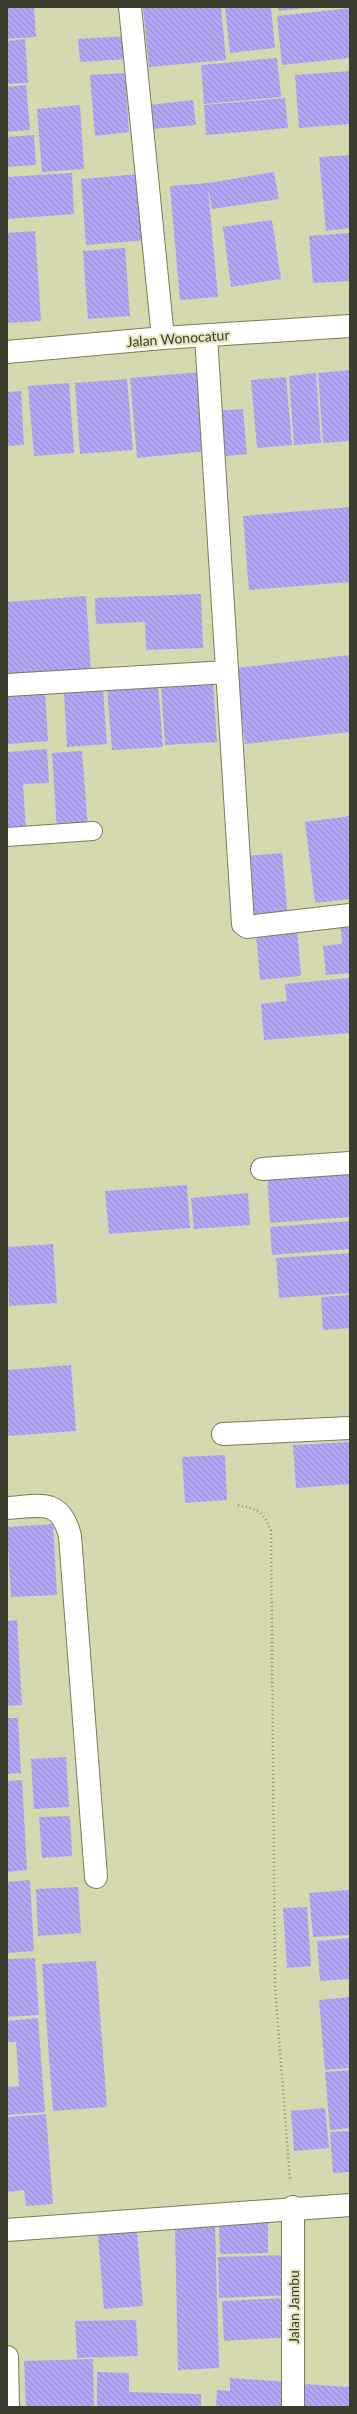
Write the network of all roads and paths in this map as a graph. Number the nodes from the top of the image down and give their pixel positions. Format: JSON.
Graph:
{"nodes":[{"id":1,"x":130,"y":7,"type":"edge"},
{"id":2,"x":350,"y":326,"type":"edge"},
{"id":3,"x":206,"y":336,"type":"junction"},
{"id":4,"x":163,"y":338,"type":"junction"},
{"id":5,"x":7,"y":352,"type":"edge"},
{"id":6,"x":227,"y":672,"type":"junction"},
{"id":7,"x":7,"y":685,"type":"edge"},
{"id":8,"x":93,"y":831,"type":"dead end"},
{"id":9,"x":7,"y":837,"type":"edge"},
{"id":10,"x":350,"y":915,"type":"edge"},
{"id":11,"x":350,"y":1163,"type":"edge"},
{"id":12,"x":262,"y":1169,"type":"dead end"},
{"id":13,"x":350,"y":1428,"type":"edge"},
{"id":14,"x":223,"y":1434,"type":"dead end"},
{"id":15,"x":238,"y":1505,"type":"dead end"},
{"id":16,"x":7,"y":1508,"type":"edge"},
{"id":17,"x":96,"y":1877,"type":"dead end"},
{"id":18,"x":350,"y":2204,"type":"edge"},
{"id":19,"x":293,"y":2207,"type":"junction"},
{"id":20,"x":7,"y":2230,"type":"edge"},
{"id":21,"x":7,"y":2357,"type":"edge"},
{"id":22,"x":8,"y":2407,"type":"edge"},
{"id":23,"x":293,"y":2407,"type":"edge"}],
"edges":[{"from":1,"to":4,"type":"street"},
{"from":2,"to":3,"type":"street","name":"Jalan Wonocatur"},
{"from":3,"to":4,"type":"street","name":"Jalan Wonocatur"},
{"from":3,"to":6,"type":"street"},
{"from":4,"to":5,"type":"street","name":"Jalan Wonocatur"},
{"from":6,"to":7,"type":"street"},
{"from":6,"to":10,"type":"street"},
{"from":8,"to":9,"type":"lane"},
{"from":11,"to":12,"type":"street"},
{"from":13,"to":14,"type":"street"},
{"from":15,"to":19,"type":"path"},
{"from":16,"to":17,"type":"street"},
{"from":18,"to":19,"type":"street"},
{"from":19,"to":20,"type":"street"},
{"from":19,"to":23,"type":"street","name":"Jalan Jambu"},
{"from":21,"to":22,"type":"street"}]}
